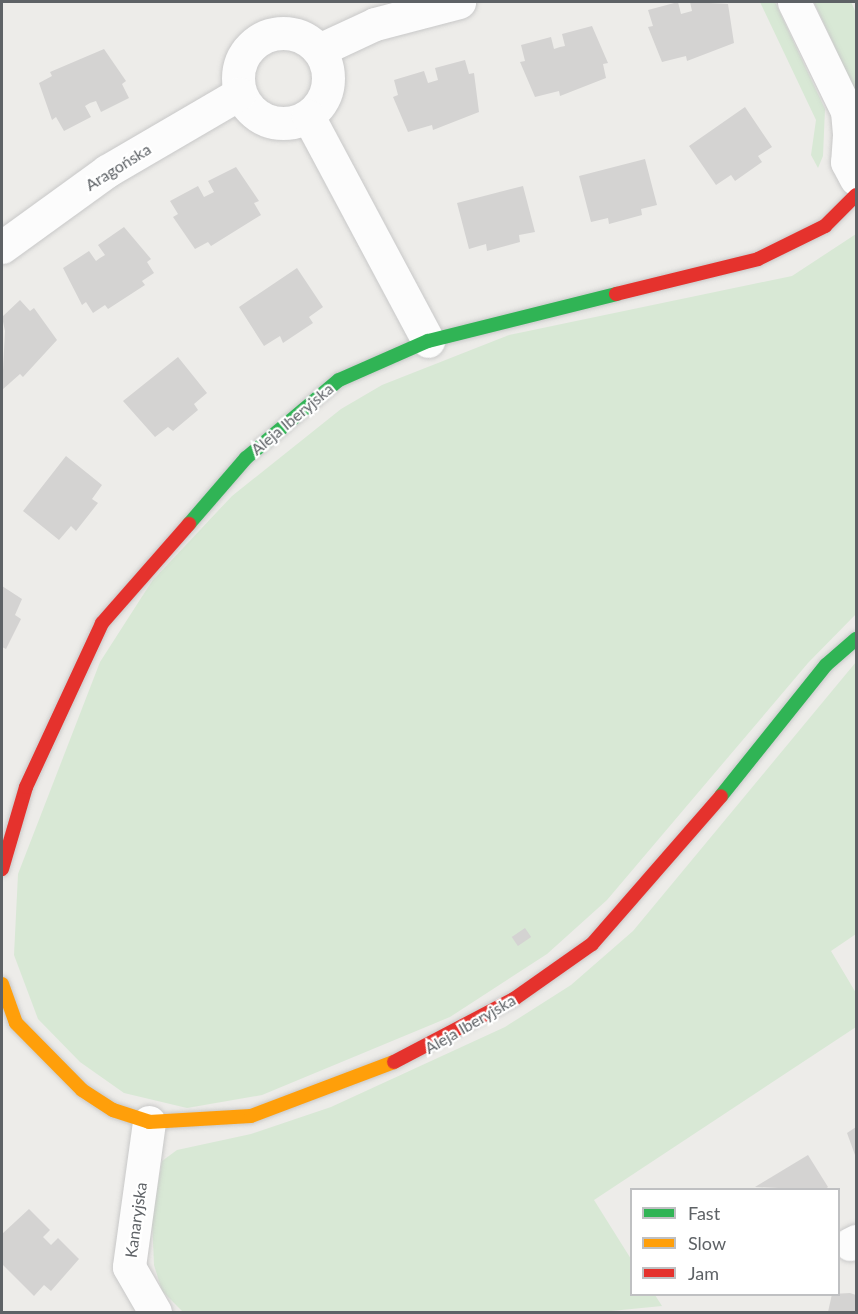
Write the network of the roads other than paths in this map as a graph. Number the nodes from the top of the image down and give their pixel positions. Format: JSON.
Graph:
{"nodes":[{"id":1,"x":459,"y":2,"type":"edge"},
{"id":2,"x":794,"y":2,"type":"edge"},
{"id":3,"x":319,"y":50,"type":"junction"},
{"id":4,"x":239,"y":94,"type":"junction"},
{"id":5,"x":308,"y":117,"type":"junction"},
{"id":6,"x":853,"y":129,"type":"edge"},
{"id":7,"x":856,"y":179,"type":"edge"},
{"id":8,"x":856,"y":195,"type":"edge"},
{"id":9,"x":2,"y":247,"type":"edge"},
{"id":10,"x":428,"y":341,"type":"junction"},
{"id":11,"x":856,"y":639,"type":"edge"},
{"id":12,"x":2,"y":869,"type":"edge"},
{"id":13,"x":2,"y":984,"type":"edge"},
{"id":14,"x":149,"y":1122,"type":"junction"},
{"id":15,"x":155,"y":1312,"type":"edge"}],
"edges":[{"from":1,"to":3,"type":"street"},
{"from":2,"to":6,"type":"street"},
{"from":3,"to":4,"type":"street"},
{"from":3,"to":5,"type":"street"},
{"from":4,"to":5,"type":"street"},
{"from":4,"to":9,"type":"street","name":"Aragońska"},
{"from":5,"to":10,"type":"street"},
{"from":6,"to":7,"type":"street"},
{"from":8,"to":10,"type":"street","name":"Aleja Iberyjska"},
{"from":10,"to":12,"type":"street","name":"Aleja Iberyjska"},
{"from":11,"to":14,"type":"street","name":"Aleja Iberyjska"},
{"from":13,"to":14,"type":"street","name":"Aleja Iberyjska"},
{"from":14,"to":15,"type":"street","name":"Kanaryjska"}]}
